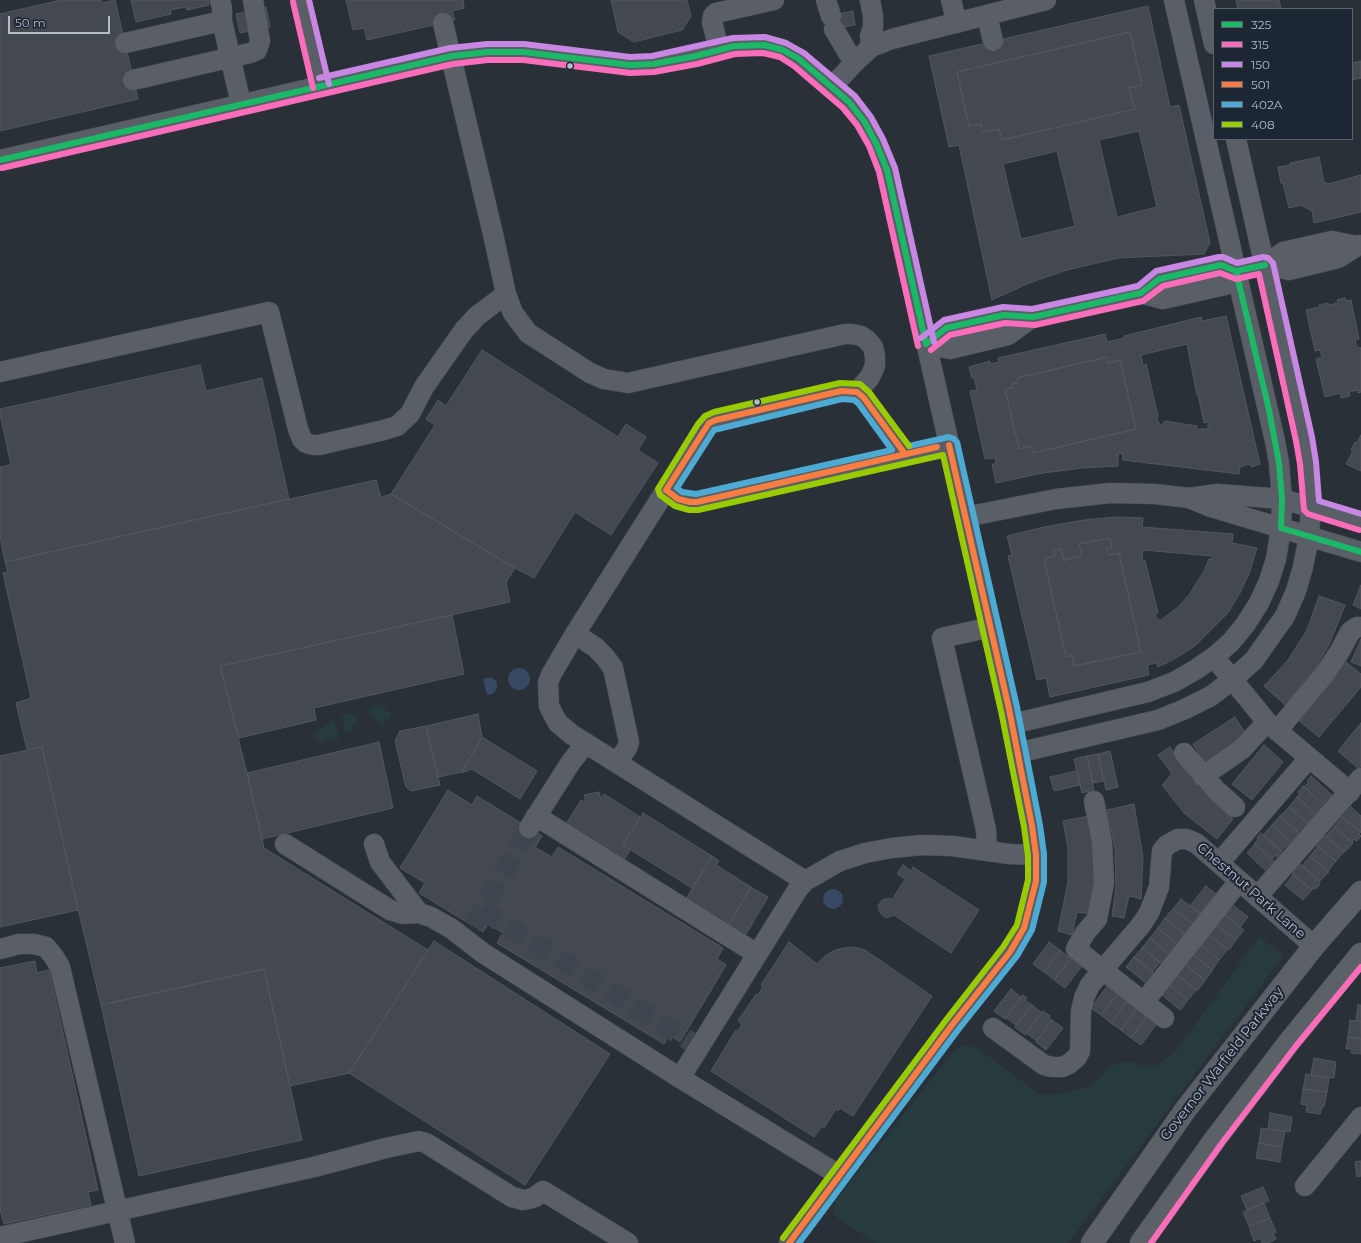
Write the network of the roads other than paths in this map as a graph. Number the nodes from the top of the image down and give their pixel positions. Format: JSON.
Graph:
{"nodes":[{"id":1,"x":220,"y":0,"type":"edge"},
{"id":2,"x":253,"y":0,"type":"edge"},
{"id":3,"x":301,"y":0,"type":"edge"},
{"id":4,"x":774,"y":0,"type":"edge"},
{"id":5,"x":870,"y":0,"type":"edge"},
{"id":6,"x":951,"y":0,"type":"edge"},
{"id":7,"x":1046,"y":0,"type":"edge"},
{"id":8,"x":1174,"y":0,"type":"edge"},
{"id":9,"x":1204,"y":0,"type":"edge"},
{"id":10,"x":831,"y":15,"type":"edge"},
{"id":11,"x":987,"y":16,"type":"junction"},
{"id":12,"x":222,"y":21,"type":"junction"},
{"id":13,"x":443,"y":23,"type":"dead end"},
{"id":14,"x":956,"y":23,"type":"junction"},
{"id":15,"x":1213,"y":40,"type":"edge"},
{"id":16,"x":993,"y":41,"type":"dead end"},
{"id":17,"x":125,"y":43,"type":"dead end"},
{"id":18,"x":871,"y":47,"type":"junction"},
{"id":19,"x":719,"y":49,"type":"junction"},
{"id":20,"x":452,"y":56,"type":"junction"},
{"id":21,"x":230,"y":58,"type":"junction"},
{"id":22,"x":854,"y":63,"type":"junction"},
{"id":23,"x":134,"y":80,"type":"dead end"},
{"id":24,"x":321,"y":86,"type":"junction"},
{"id":25,"x":832,"y":87,"type":"junction"},
{"id":26,"x":241,"y":104,"type":"junction"},
{"id":27,"x":1236,"y":140,"type":"edge"},
{"id":28,"x":0,"y":160,"type":"edge"},
{"id":29,"x":1359,"y":245,"type":"edge"},
{"id":30,"x":1265,"y":265,"type":"junction"},
{"id":31,"x":1236,"y":271,"type":"junction"},
{"id":32,"x":506,"y":294,"type":"junction"},
{"id":33,"x":926,"y":344,"type":"junction"},
{"id":34,"x":0,"y":372,"type":"edge"},
{"id":35,"x":857,"y":392,"type":"junction"},
{"id":36,"x":949,"y":445,"type":"junction"},
{"id":37,"x":905,"y":454,"type":"junction"},
{"id":38,"x":666,"y":490,"type":"junction"},
{"id":39,"x":1189,"y":498,"type":"junction"},
{"id":40,"x":1282,"y":499,"type":"junction"},
{"id":41,"x":1311,"y":507,"type":"junction"},
{"id":42,"x":965,"y":517,"type":"junction"},
{"id":43,"x":1361,"y":522,"type":"edge"},
{"id":44,"x":1281,"y":528,"type":"junction"},
{"id":45,"x":1310,"y":536,"type":"junction"},
{"id":46,"x":1361,"y":552,"type":"edge"},
{"id":47,"x":991,"y":627,"type":"junction"},
{"id":48,"x":1361,"y":627,"type":"edge"},
{"id":49,"x":575,"y":634,"type":"junction"},
{"id":50,"x":1214,"y":657,"type":"junction"},
{"id":51,"x":1232,"y":680,"type":"junction"},
{"id":52,"x":1012,"y":724,"type":"junction"},
{"id":53,"x":1272,"y":726,"type":"junction"},
{"id":54,"x":586,"y":743,"type":"junction"},
{"id":55,"x":1184,"y":752,"type":"dead end"},
{"id":56,"x":1017,"y":753,"type":"junction"},
{"id":57,"x":1309,"y":758,"type":"junction"},
{"id":58,"x":618,"y":763,"type":"junction"},
{"id":59,"x":1203,"y":776,"type":"junction"},
{"id":60,"x":1356,"y":785,"type":"edge"},
{"id":61,"x":1094,"y":801,"type":"dead end"},
{"id":62,"x":1235,"y":807,"type":"dead end"},
{"id":63,"x":285,"y":844,"type":"dead end"},
{"id":64,"x":374,"y":844,"type":"dead end"},
{"id":65,"x":987,"y":850,"type":"junction"},
{"id":66,"x":1036,"y":855,"type":"junction"},
{"id":67,"x":1219,"y":863,"type":"junction"},
{"id":68,"x":805,"y":880,"type":"junction"},
{"id":69,"x":1239,"y":881,"type":"junction"},
{"id":70,"x":1361,"y":892,"type":"edge"},
{"id":71,"x":1257,"y":897,"type":"junction"},
{"id":72,"x":419,"y":913,"type":"junction"},
{"id":73,"x":1314,"y":946,"type":"junction"},
{"id":74,"x":0,"y":949,"type":"edge"},
{"id":75,"x":758,"y":954,"type":"junction"},
{"id":76,"x":1361,"y":954,"type":"edge"},
{"id":77,"x":1102,"y":969,"type":"junction"},
{"id":78,"x":1144,"y":1002,"type":"junction"},
{"id":79,"x":1164,"y":1018,"type":"dead end"},
{"id":80,"x":993,"y":1028,"type":"dead end"},
{"id":81,"x":680,"y":1078,"type":"junction"},
{"id":82,"x":1361,"y":1117,"type":"edge"},
{"id":83,"x":839,"y":1175,"type":"junction"},
{"id":84,"x":1305,"y":1186,"type":"dead end"},
{"id":85,"x":118,"y":1212,"type":"junction"},
{"id":86,"x":0,"y":1237,"type":"edge"},
{"id":87,"x":125,"y":1243,"type":"edge"},
{"id":88,"x":628,"y":1243,"type":"edge"},
{"id":89,"x":789,"y":1243,"type":"edge"},
{"id":90,"x":1092,"y":1243,"type":"edge"},
{"id":91,"x":1141,"y":1243,"type":"edge"}],
"edges":[{"from":1,"to":12,"type":"street"},
{"from":2,"to":21,"type":"street"},
{"from":3,"to":24,"type":"street"},
{"from":4,"to":19,"type":"street"},
{"from":5,"to":18,"type":"street"},
{"from":6,"to":14,"type":"street"},
{"from":7,"to":11,"type":"street"},
{"from":8,"to":31,"type":"street"},
{"from":9,"to":15,"type":"street"},
{"from":10,"to":22,"type":"street"},
{"from":11,"to":14,"type":"street"},
{"from":11,"to":16,"type":"street"},
{"from":12,"to":17,"type":"street"},
{"from":12,"to":21,"type":"street"},
{"from":13,"to":20,"type":"street"},
{"from":14,"to":18,"type":"street"},
{"from":18,"to":22,"type":"street"},
{"from":19,"to":20,"type":"street"},
{"from":19,"to":25,"type":"street"},
{"from":20,"to":24,"type":"street"},
{"from":20,"to":32,"type":"street"},
{"from":21,"to":23,"type":"street"},
{"from":21,"to":26,"type":"street"},
{"from":22,"to":25,"type":"street"},
{"from":24,"to":26,"type":"street"},
{"from":25,"to":33,"type":"street"},
{"from":26,"to":28,"type":"street"},
{"from":27,"to":30,"type":"street"},
{"from":29,"to":30,"type":"street"},
{"from":30,"to":31,"type":"street"},
{"from":30,"to":41,"type":"street"},
{"from":31,"to":33,"type":"street"},
{"from":31,"to":40,"type":"street"},
{"from":32,"to":34,"type":"street"},
{"from":32,"to":35,"type":"street"},
{"from":33,"to":36,"type":"street"},
{"from":35,"to":37,"type":"street"},
{"from":35,"to":38,"type":"street"},
{"from":36,"to":37,"type":"street"},
{"from":36,"to":42,"type":"street"},
{"from":37,"to":38,"type":"street"},
{"from":38,"to":49,"type":"street"},
{"from":39,"to":40,"type":"street"},
{"from":39,"to":42,"type":"street"},
{"from":39,"to":44,"type":"street"},
{"from":40,"to":41,"type":"street"},
{"from":40,"to":44,"type":"street"},
{"from":41,"to":43,"type":"street"},
{"from":41,"to":45,"type":"street"},
{"from":42,"to":47,"type":"street"},
{"from":44,"to":45,"type":"street"},
{"from":44,"to":50,"type":"street"},
{"from":45,"to":46,"type":"street"},
{"from":45,"to":51,"type":"street"},
{"from":47,"to":52,"type":"street"},
{"from":47,"to":65,"type":"street"},
{"from":48,"to":53,"type":"street"},
{"from":49,"to":54,"type":"street"},
{"from":49,"to":58,"type":"street"},
{"from":50,"to":51,"type":"street"},
{"from":50,"to":52,"type":"street"},
{"from":51,"to":53,"type":"street"},
{"from":51,"to":56,"type":"street"},
{"from":52,"to":56,"type":"street"},
{"from":53,"to":57,"type":"street"},
{"from":53,"to":59,"type":"street"},
{"from":54,"to":58,"type":"street"},
{"from":54,"to":75,"type":"street"},
{"from":55,"to":59,"type":"street"},
{"from":56,"to":66,"type":"street"},
{"from":57,"to":60,"type":"street"},
{"from":57,"to":67,"type":"street"},
{"from":58,"to":68,"type":"street"},
{"from":59,"to":62,"type":"street"},
{"from":60,"to":71,"type":"street"},
{"from":61,"to":77,"type":"street"},
{"from":63,"to":72,"type":"street"},
{"from":64,"to":72,"type":"street"},
{"from":65,"to":66,"type":"street"},
{"from":65,"to":68,"type":"street"},
{"from":66,"to":83,"type":"street"},
{"from":67,"to":69,"type":"street","name":"Chestnut Park Lane"},
{"from":67,"to":77,"type":"street","name":"Chestnut Park Lane"},
{"from":68,"to":75,"type":"street"},
{"from":69,"to":71,"type":"street","name":"Chestnut Park Lane"},
{"from":69,"to":78,"type":"street"},
{"from":70,"to":73,"type":"main road","name":"Governor Warfield Parkway"},
{"from":71,"to":73,"type":"street","name":"Chestnut Park Lane"},
{"from":72,"to":81,"type":"street"},
{"from":73,"to":90,"type":"main road","name":"Governor Warfield Parkway"},
{"from":74,"to":85,"type":"street"},
{"from":75,"to":81,"type":"street"},
{"from":76,"to":91,"type":"main road"},
{"from":77,"to":78,"type":"street"},
{"from":77,"to":80,"type":"street","name":"Chestnut Park Lane"},
{"from":78,"to":79,"type":"street"},
{"from":81,"to":83,"type":"street"},
{"from":82,"to":84,"type":"street"},
{"from":83,"to":89,"type":"street"},
{"from":85,"to":86,"type":"street"},
{"from":85,"to":87,"type":"street"},
{"from":85,"to":88,"type":"street"}]}
